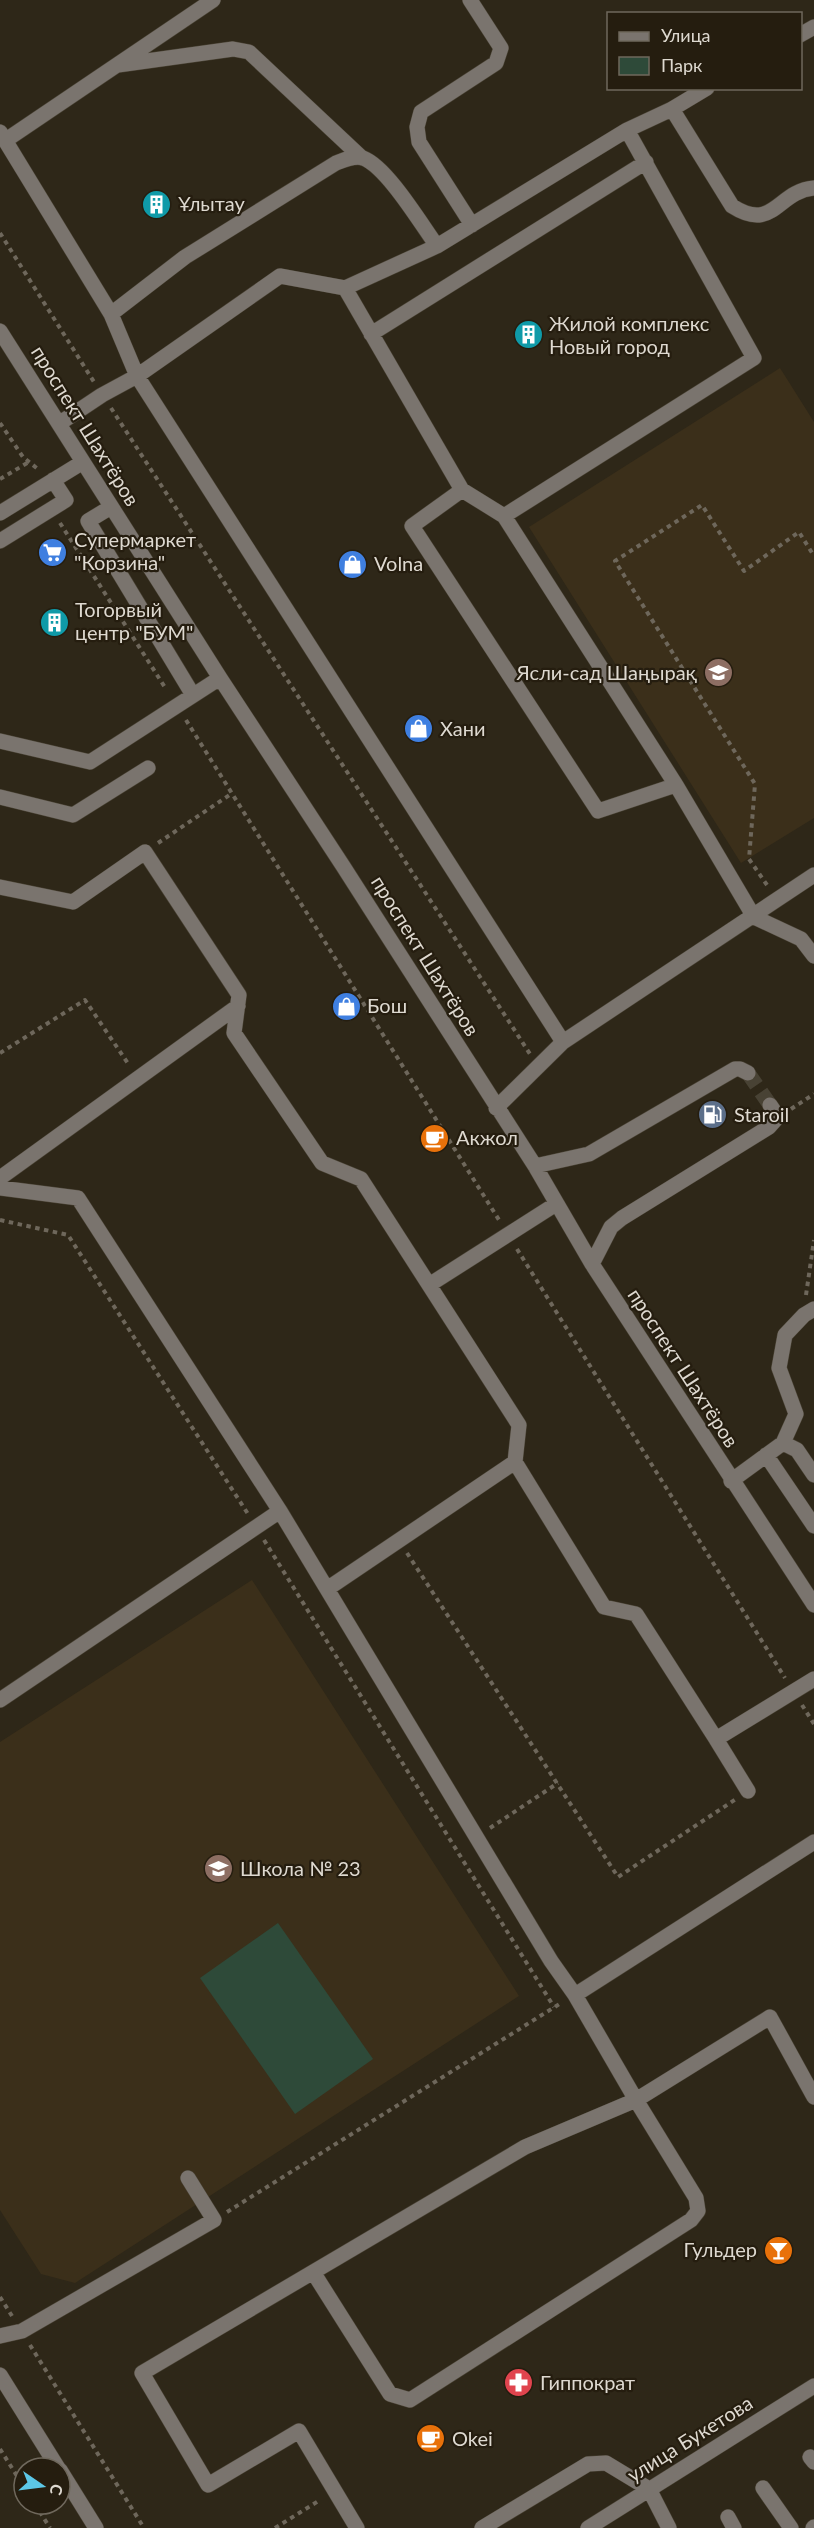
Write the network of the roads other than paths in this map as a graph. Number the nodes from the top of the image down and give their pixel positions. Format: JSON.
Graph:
{"nodes":[{"id":1,"x":213,"y":0,"type":"edge"},
{"id":2,"x":470,"y":0,"type":"edge"},
{"id":3,"x":118,"y":65,"type":"junction"},
{"id":4,"x":704,"y":90,"type":"edge"},
{"id":5,"x":672,"y":109,"type":"junction"},
{"id":6,"x":627,"y":129,"type":"junction"},
{"id":7,"x":3,"y":136,"type":"edge"},
{"id":8,"x":362,"y":158,"type":"junction"},
{"id":9,"x":646,"y":162,"type":"junction"},
{"id":10,"x":814,"y":188,"type":"edge"},
{"id":11,"x":472,"y":225,"type":"junction"},
{"id":12,"x":437,"y":246,"type":"junction"},
{"id":13,"x":345,"y":288,"type":"junction"},
{"id":14,"x":111,"y":314,"type":"junction"},
{"id":15,"x":0,"y":331,"type":"edge"},
{"id":16,"x":371,"y":333,"type":"junction"},
{"id":17,"x":137,"y":376,"type":"junction"},
{"id":18,"x":60,"y":423,"type":"junction"},
{"id":19,"x":83,"y":462,"type":"junction"},
{"id":20,"x":53,"y":480,"type":"junction"},
{"id":21,"x":462,"y":490,"type":"junction"},
{"id":22,"x":111,"y":507,"type":"junction"},
{"id":23,"x":0,"y":513,"type":"edge"},
{"id":24,"x":504,"y":516,"type":"junction"},
{"id":25,"x":0,"y":541,"type":"edge"},
{"id":26,"x":220,"y":678,"type":"junction"},
{"id":27,"x":193,"y":695,"type":"junction"},
{"id":28,"x":0,"y":741,"type":"edge"},
{"id":29,"x":148,"y":768,"type":"dead end"},
{"id":30,"x":676,"y":785,"type":"junction"},
{"id":31,"x":0,"y":797,"type":"edge"},
{"id":32,"x":814,"y":875,"type":"edge"},
{"id":33,"x":0,"y":887,"type":"edge"},
{"id":34,"x":754,"y":917,"type":"junction"},
{"id":35,"x":814,"y":956,"type":"edge"},
{"id":36,"x":238,"y":1006,"type":"junction"},
{"id":37,"x":563,"y":1042,"type":"junction"},
{"id":38,"x":748,"y":1072,"type":"dead end"},
{"id":39,"x":496,"y":1108,"type":"junction"},
{"id":40,"x":774,"y":1111,"type":"road end"},
{"id":41,"x":535,"y":1166,"type":"junction"},
{"id":42,"x":0,"y":1178,"type":"edge"},
{"id":43,"x":0,"y":1188,"type":"edge"},
{"id":44,"x":556,"y":1204,"type":"junction"},
{"id":45,"x":592,"y":1264,"type":"junction"},
{"id":46,"x":429,"y":1285,"type":"junction"},
{"id":47,"x":809,"y":1312,"type":"edge"},
{"id":48,"x":783,"y":1443,"type":"junction"},
{"id":49,"x":766,"y":1455,"type":"junction"},
{"id":50,"x":515,"y":1462,"type":"junction"},
{"id":51,"x":814,"y":1475,"type":"edge"},
{"id":52,"x":731,"y":1481,"type":"junction"},
{"id":53,"x":280,"y":1511,"type":"junction"},
{"id":54,"x":814,"y":1526,"type":"edge"},
{"id":55,"x":327,"y":1589,"type":"junction"},
{"id":56,"x":814,"y":1605,"type":"edge"},
{"id":57,"x":814,"y":1679,"type":"edge"},
{"id":58,"x":0,"y":1700,"type":"edge"},
{"id":59,"x":716,"y":1738,"type":"junction"},
{"id":60,"x":748,"y":1791,"type":"road end"},
{"id":61,"x":814,"y":1842,"type":"edge"},
{"id":62,"x":575,"y":1995,"type":"junction"},
{"id":63,"x":814,"y":2097,"type":"edge"},
{"id":64,"x":636,"y":2100,"type":"junction"},
{"id":65,"x":188,"y":2178,"type":"dead end"},
{"id":66,"x":313,"y":2272,"type":"junction"},
{"id":67,"x":0,"y":2336,"type":"edge"},
{"id":68,"x":0,"y":2375,"type":"edge"},
{"id":69,"x":814,"y":2386,"type":"edge"},
{"id":70,"x":51,"y":2456,"type":"edge"},
{"id":71,"x":764,"y":2488,"type":"dead end"},
{"id":72,"x":648,"y":2489,"type":"junction"},
{"id":73,"x":72,"y":2490,"type":"edge"},
{"id":74,"x":96,"y":2528,"type":"edge"},
{"id":75,"x":357,"y":2528,"type":"edge"},
{"id":76,"x":482,"y":2528,"type":"edge"},
{"id":77,"x":588,"y":2528,"type":"edge"},
{"id":78,"x":669,"y":2528,"type":"edge"},
{"id":79,"x":791,"y":2528,"type":"edge"}],
"edges":[{"from":1,"to":3,"type":"street"},
{"from":2,"to":11,"type":"street"},
{"from":3,"to":7,"type":"street"},
{"from":3,"to":8,"type":"street"},
{"from":4,"to":5,"type":"street"},
{"from":5,"to":6,"type":"street"},
{"from":5,"to":10,"type":"street"},
{"from":6,"to":9,"type":"street"},
{"from":6,"to":11,"type":"street"},
{"from":7,"to":14,"type":"street"},
{"from":8,"to":12,"type":"street"},
{"from":8,"to":14,"type":"street"},
{"from":9,"to":16,"type":"street"},
{"from":9,"to":24,"type":"street"},
{"from":11,"to":12,"type":"street"},
{"from":12,"to":13,"type":"street"},
{"from":13,"to":16,"type":"street"},
{"from":13,"to":17,"type":"street"},
{"from":14,"to":17,"type":"street"},
{"from":15,"to":18,"type":"street","name":"проспект Шахтёров"},
{"from":16,"to":21,"type":"street"},
{"from":17,"to":18,"type":"street"},
{"from":17,"to":37,"type":"street"},
{"from":18,"to":19,"type":"street","name":"проспект Шахтёров"},
{"from":19,"to":20,"type":"street"},
{"from":19,"to":22,"type":"street","name":"проспект Шахтёров"},
{"from":20,"to":23,"type":"street"},
{"from":20,"to":25,"type":"street"},
{"from":21,"to":24,"type":"street"},
{"from":21,"to":30,"type":"street"},
{"from":22,"to":26,"type":"street","name":"проспект Шахтёров"},
{"from":22,"to":27,"type":"street"},
{"from":24,"to":30,"type":"street"},
{"from":26,"to":27,"type":"street"},
{"from":26,"to":39,"type":"street","name":"проспект Шахтёров"},
{"from":27,"to":28,"type":"street"},
{"from":29,"to":31,"type":"street"},
{"from":30,"to":34,"type":"street"},
{"from":32,"to":34,"type":"street"},
{"from":33,"to":36,"type":"street"},
{"from":34,"to":35,"type":"street"},
{"from":34,"to":37,"type":"street"},
{"from":36,"to":42,"type":"street"},
{"from":36,"to":46,"type":"street"},
{"from":37,"to":39,"type":"street"},
{"from":38,"to":41,"type":"street"},
{"from":39,"to":41,"type":"street","name":"проспект Шахтёров"},
{"from":40,"to":45,"type":"street"},
{"from":41,"to":44,"type":"street","name":"проспект Шахтёров"},
{"from":43,"to":53,"type":"street"},
{"from":44,"to":45,"type":"street","name":"проспект Шахтёров"},
{"from":44,"to":46,"type":"street"},
{"from":45,"to":52,"type":"street","name":"проспект Шахтёров"},
{"from":46,"to":50,"type":"street"},
{"from":47,"to":48,"type":"street"},
{"from":48,"to":49,"type":"street"},
{"from":48,"to":51,"type":"street"},
{"from":49,"to":52,"type":"street"},
{"from":49,"to":54,"type":"street"},
{"from":50,"to":55,"type":"street"},
{"from":50,"to":59,"type":"street"},
{"from":52,"to":56,"type":"street","name":"проспект Шахтёров"},
{"from":53,"to":55,"type":"street"},
{"from":53,"to":58,"type":"street"},
{"from":55,"to":62,"type":"street"},
{"from":57,"to":59,"type":"street"},
{"from":59,"to":60,"type":"street"},
{"from":61,"to":62,"type":"street"},
{"from":62,"to":64,"type":"street"},
{"from":63,"to":64,"type":"street"},
{"from":64,"to":66,"type":"street"},
{"from":64,"to":66,"type":"street"},
{"from":65,"to":67,"type":"street"},
{"from":66,"to":75,"type":"street"},
{"from":68,"to":70,"type":"street"},
{"from":69,"to":72,"type":"street","name":"улица Букетова"},
{"from":71,"to":79,"type":"street"},
{"from":72,"to":76,"type":"street"},
{"from":72,"to":77,"type":"street","name":"улица Букетова"},
{"from":72,"to":78,"type":"street"},
{"from":73,"to":74,"type":"street"}]}
